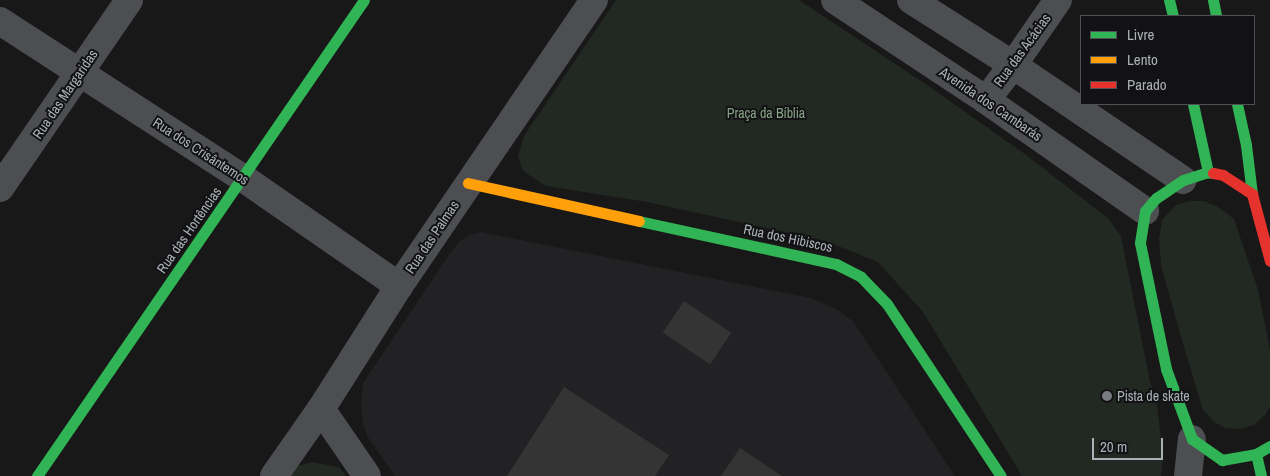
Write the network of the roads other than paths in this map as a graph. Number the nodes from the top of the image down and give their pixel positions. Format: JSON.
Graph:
{"nodes":[{"id":1,"x":129,"y":0,"type":"edge"},
{"id":2,"x":364,"y":0,"type":"edge"},
{"id":3,"x":594,"y":0,"type":"edge"},
{"id":4,"x":835,"y":0,"type":"edge"},
{"id":5,"x":910,"y":0,"type":"edge"},
{"id":6,"x":1058,"y":0,"type":"edge"},
{"id":7,"x":1169,"y":0,"type":"edge"},
{"id":8,"x":1213,"y":0,"type":"edge"},
{"id":9,"x":1173,"y":15,"type":"edge"},
{"id":10,"x":1216,"y":15,"type":"edge"},
{"id":11,"x":0,"y":21,"type":"edge"},
{"id":12,"x":1013,"y":65,"type":"junction"},
{"id":13,"x":80,"y":72,"type":"junction"},
{"id":14,"x":986,"y":100,"type":"junction"},
{"id":15,"x":1193,"y":105,"type":"edge"},
{"id":16,"x":1237,"y":105,"type":"edge"},
{"id":17,"x":1208,"y":172,"type":"junction"},
{"id":18,"x":243,"y":178,"type":"junction"},
{"id":19,"x":1183,"y":180,"type":"junction"},
{"id":20,"x":468,"y":183,"type":"junction"},
{"id":21,"x":0,"y":188,"type":"edge"},
{"id":22,"x":1252,"y":194,"type":"junction"},
{"id":23,"x":1146,"y":211,"type":"junction"},
{"id":24,"x":1267,"y":239,"type":"edge"},
{"id":25,"x":1270,"y":261,"type":"edge"},
{"id":26,"x":399,"y":286,"type":"junction"},
{"id":27,"x":321,"y":409,"type":"junction"},
{"id":28,"x":1192,"y":439,"type":"junction"},
{"id":29,"x":1270,"y":446,"type":"edge"},
{"id":30,"x":1256,"y":454,"type":"junction"},
{"id":31,"x":1225,"y":468,"type":"edge"},
{"id":32,"x":37,"y":476,"type":"edge"},
{"id":33,"x":274,"y":476,"type":"edge"},
{"id":34,"x":367,"y":476,"type":"edge"},
{"id":35,"x":1000,"y":476,"type":"edge"},
{"id":36,"x":1188,"y":476,"type":"edge"},
{"id":37,"x":1261,"y":476,"type":"edge"}],
"edges":[{"from":1,"to":13,"type":"street","name":"Rua das Margaridas"},
{"from":2,"to":18,"type":"street","name":"Rua das Hortências"},
{"from":3,"to":20,"type":"street","name":"Rua das Palmas"},
{"from":4,"to":14,"type":"street","name":"Avenida dos Cambarás"},
{"from":5,"to":12,"type":"street"},
{"from":6,"to":12,"type":"street","name":"Rua das Acácias"},
{"from":7,"to":9,"type":"street"},
{"from":8,"to":10,"type":"street"},
{"from":11,"to":13,"type":"street","name":"Rua dos Crisântemos"},
{"from":12,"to":14,"type":"street","name":"Rua das Acácias"},
{"from":12,"to":19,"type":"street"},
{"from":13,"to":18,"type":"street","name":"Rua dos Crisântemos"},
{"from":13,"to":21,"type":"street","name":"Rua das Margaridas"},
{"from":14,"to":23,"type":"street","name":"Avenida dos Cambarás"},
{"from":15,"to":17,"type":"street"},
{"from":16,"to":22,"type":"street"},
{"from":17,"to":19,"type":"street"},
{"from":17,"to":22,"type":"street"},
{"from":18,"to":26,"type":"street","name":"Rua dos Crisântemos"},
{"from":18,"to":32,"type":"street","name":"Rua das Hortências"},
{"from":19,"to":23,"type":"street"},
{"from":20,"to":26,"type":"street","name":"Rua das Palmas"},
{"from":20,"to":35,"type":"street","name":"Rua dos Hibiscos"},
{"from":22,"to":24,"type":"street"},
{"from":23,"to":28,"type":"street"},
{"from":24,"to":25,"type":"street"},
{"from":26,"to":27,"type":"street","name":"Rua das Palmas"},
{"from":27,"to":33,"type":"street","name":"Rua das Palmas"},
{"from":27,"to":34,"type":"street"},
{"from":28,"to":31,"type":"street"},
{"from":28,"to":36,"type":"street"},
{"from":29,"to":30,"type":"street"},
{"from":30,"to":31,"type":"street"},
{"from":30,"to":37,"type":"street"}]}
